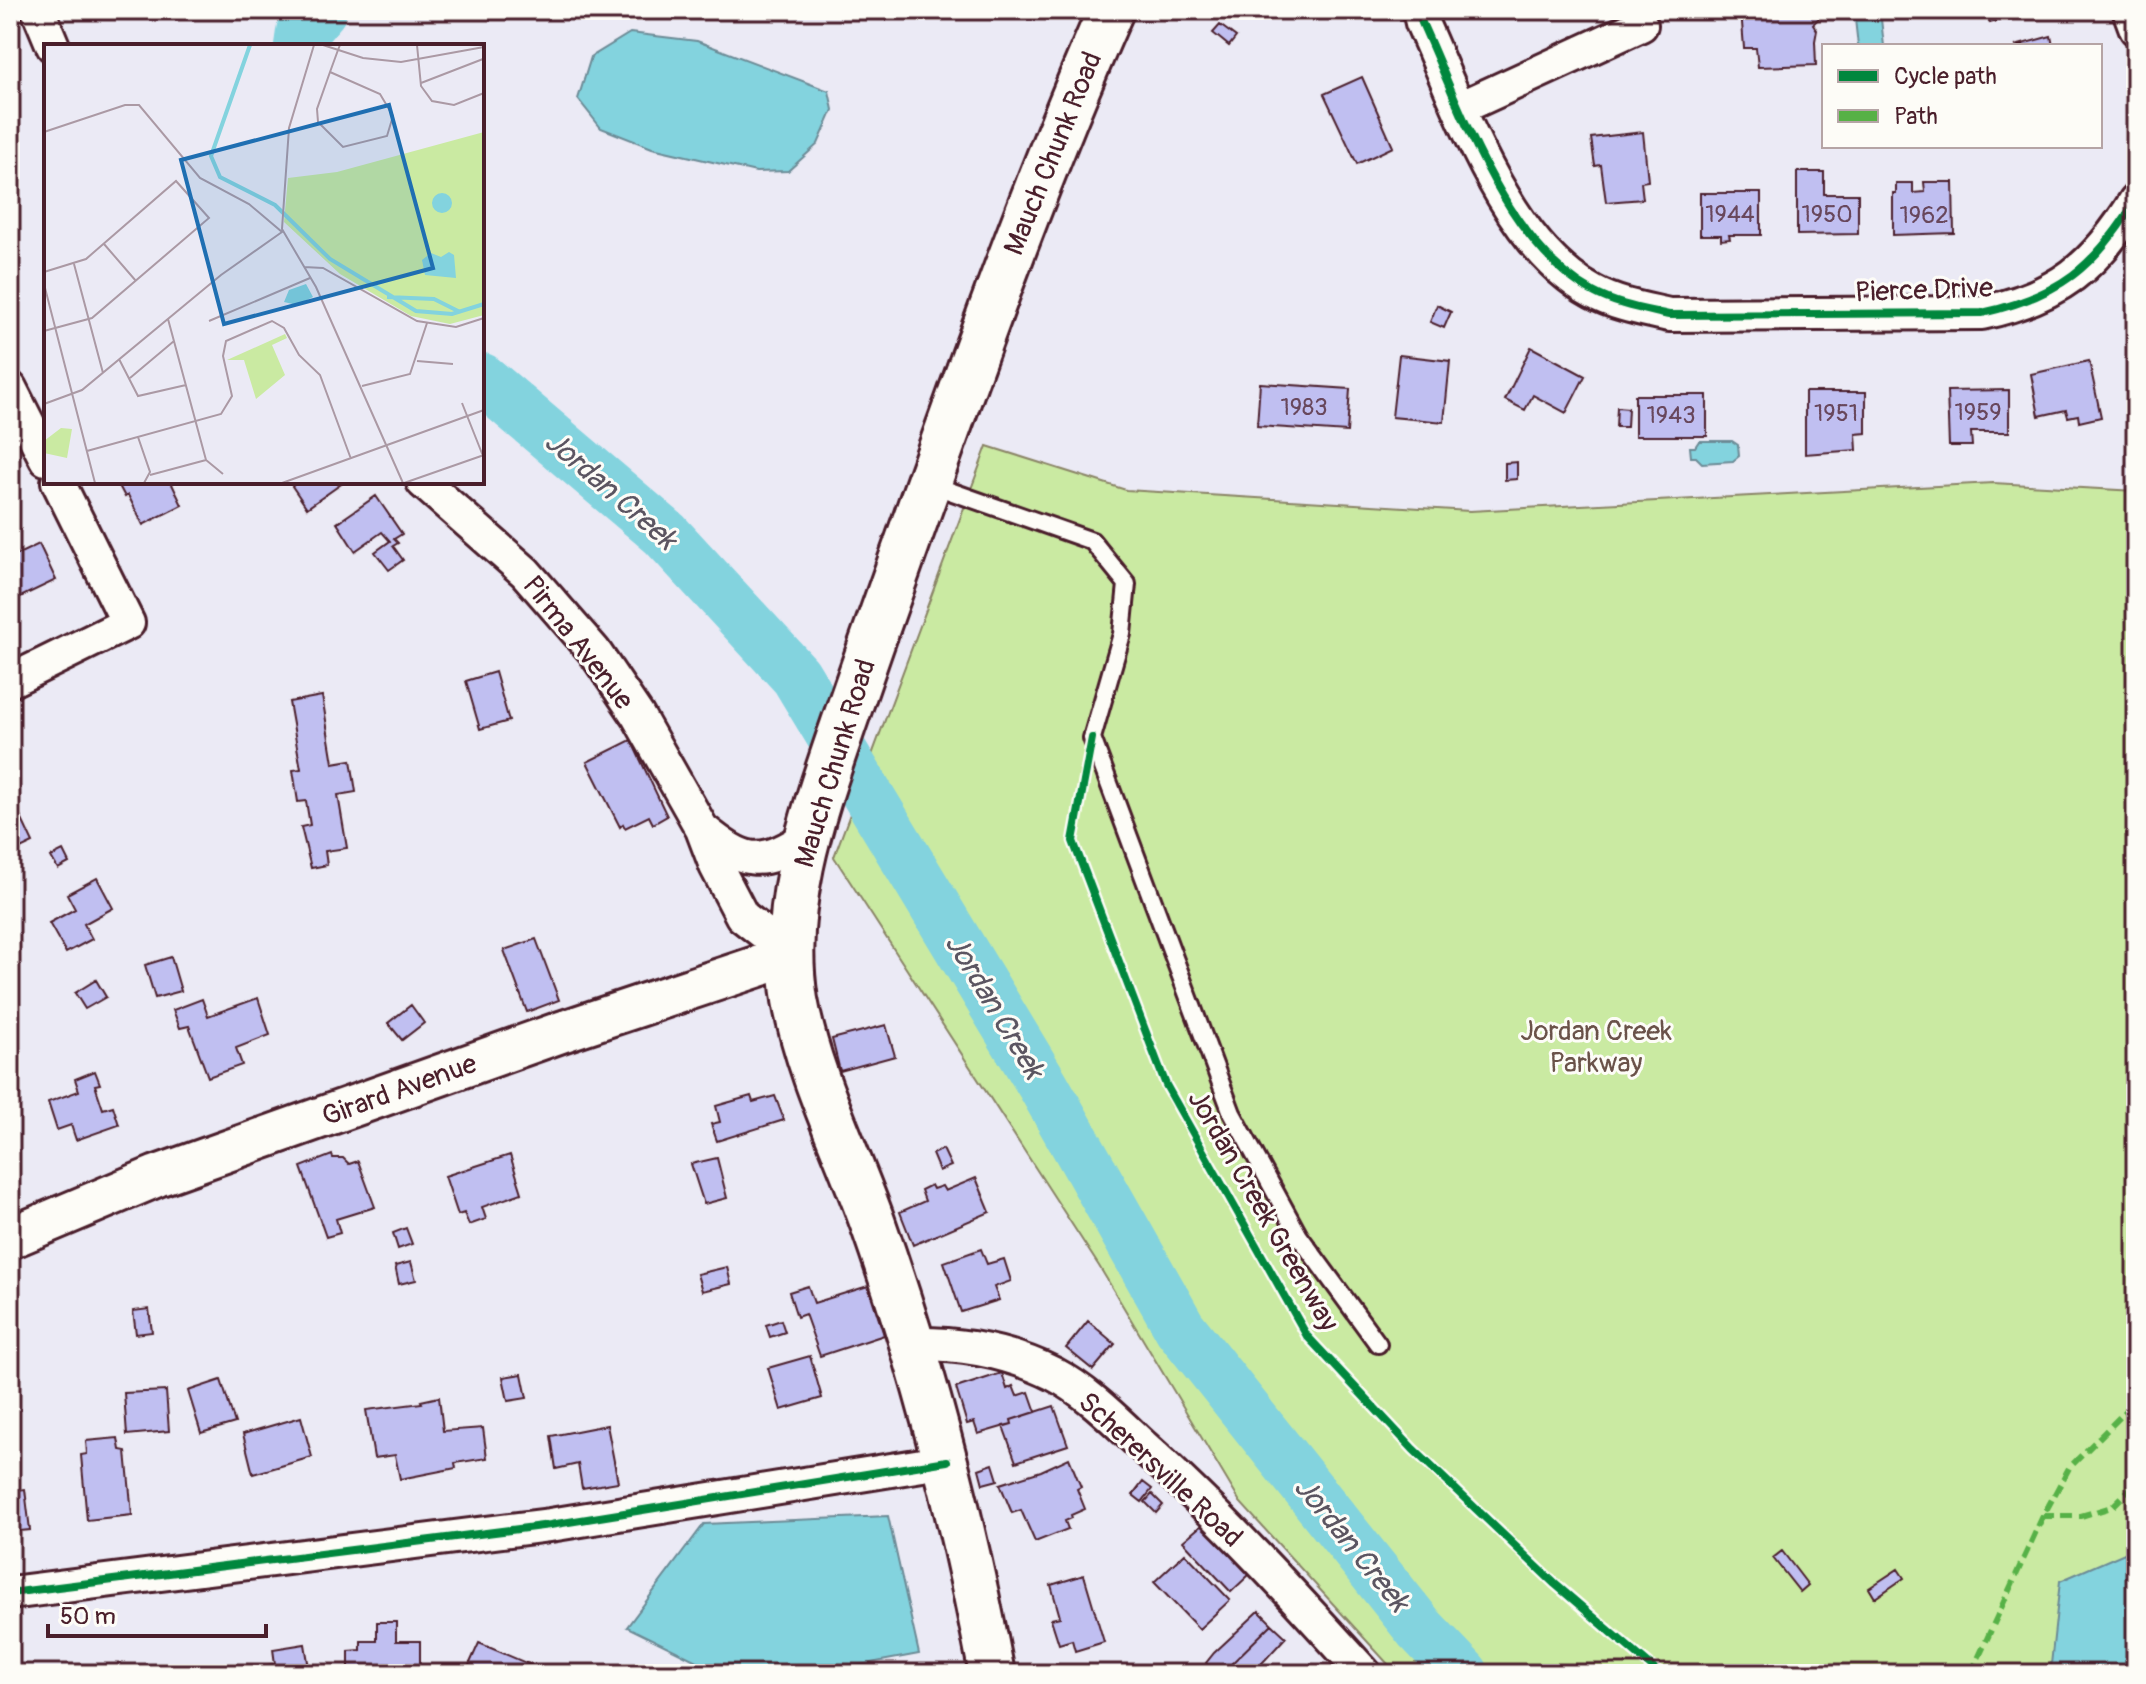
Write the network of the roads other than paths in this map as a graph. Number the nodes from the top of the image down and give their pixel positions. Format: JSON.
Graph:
{"nodes":[{"id":1,"x":38,"y":10,"type":"edge"},
{"id":2,"x":1111,"y":10,"type":"edge"},
{"id":3,"x":1419,"y":10,"type":"edge"},
{"id":4,"x":2129,"y":10,"type":"edge"},
{"id":5,"x":1641,"y":25,"type":"dead end"},
{"id":6,"x":2136,"y":29,"type":"edge"},
{"id":7,"x":52,"y":44,"type":"edge"},
{"id":8,"x":1460,"y":108,"type":"junction"},
{"id":9,"x":2136,"y":200,"type":"edge"},
{"id":10,"x":2125,"y":243,"type":"edge"},
{"id":11,"x":10,"y":388,"type":"edge"},
{"id":12,"x":44,"y":455,"type":"edge"},
{"id":13,"x":928,"y":483,"type":"junction"},
{"id":14,"x":59,"y":484,"type":"edge"},
{"id":15,"x":425,"y":484,"type":"edge"},
{"id":16,"x":10,"y":681,"type":"edge"},
{"id":17,"x":702,"y":829,"type":"junction"},
{"id":18,"x":805,"y":838,"type":"junction"},
{"id":19,"x":792,"y":955,"type":"junction"},
{"id":20,"x":10,"y":1238,"type":"edge"},
{"id":21,"x":912,"y":1344,"type":"junction"},
{"id":22,"x":1378,"y":1344,"type":"dead end"},
{"id":23,"x":947,"y":1461,"type":"junction"},
{"id":24,"x":10,"y":1593,"type":"edge"},
{"id":25,"x":992,"y":1674,"type":"edge"},
{"id":26,"x":1365,"y":1674,"type":"edge"}],
"edges":[{"from":1,"to":7,"type":"street"},
{"from":2,"to":13,"type":"main road","name":"Mauch Chunk Road"},
{"from":3,"to":8,"type":"street","name":"Pierce Drive"},
{"from":4,"to":6,"type":"street"},
{"from":5,"to":8,"type":"street"},
{"from":8,"to":10,"type":"street","name":"Pierce Drive"},
{"from":9,"to":10,"type":"street","name":"Pierce Drive"},
{"from":11,"to":12,"type":"street"},
{"from":13,"to":18,"type":"main road","name":"Mauch Chunk Road"},
{"from":13,"to":22,"type":"lane"},
{"from":14,"to":16,"type":"street"},
{"from":15,"to":17,"type":"street","name":"Pirma Avenue"},
{"from":17,"to":18,"type":"street","name":"Pirma Avenue"},
{"from":17,"to":19,"type":"street","name":"Pirma Avenue"},
{"from":18,"to":19,"type":"main road","name":"Mauch Chunk Road"},
{"from":19,"to":20,"type":"street","name":"Girard Avenue"},
{"from":19,"to":21,"type":"main road","name":"Mauch Chunk Road"},
{"from":21,"to":23,"type":"main road","name":"Mauch Chunk Road"},
{"from":21,"to":26,"type":"street","name":"Scherersville Road"},
{"from":23,"to":24,"type":"street"},
{"from":23,"to":25,"type":"main road","name":"Mauch Chunk Road"}]}
